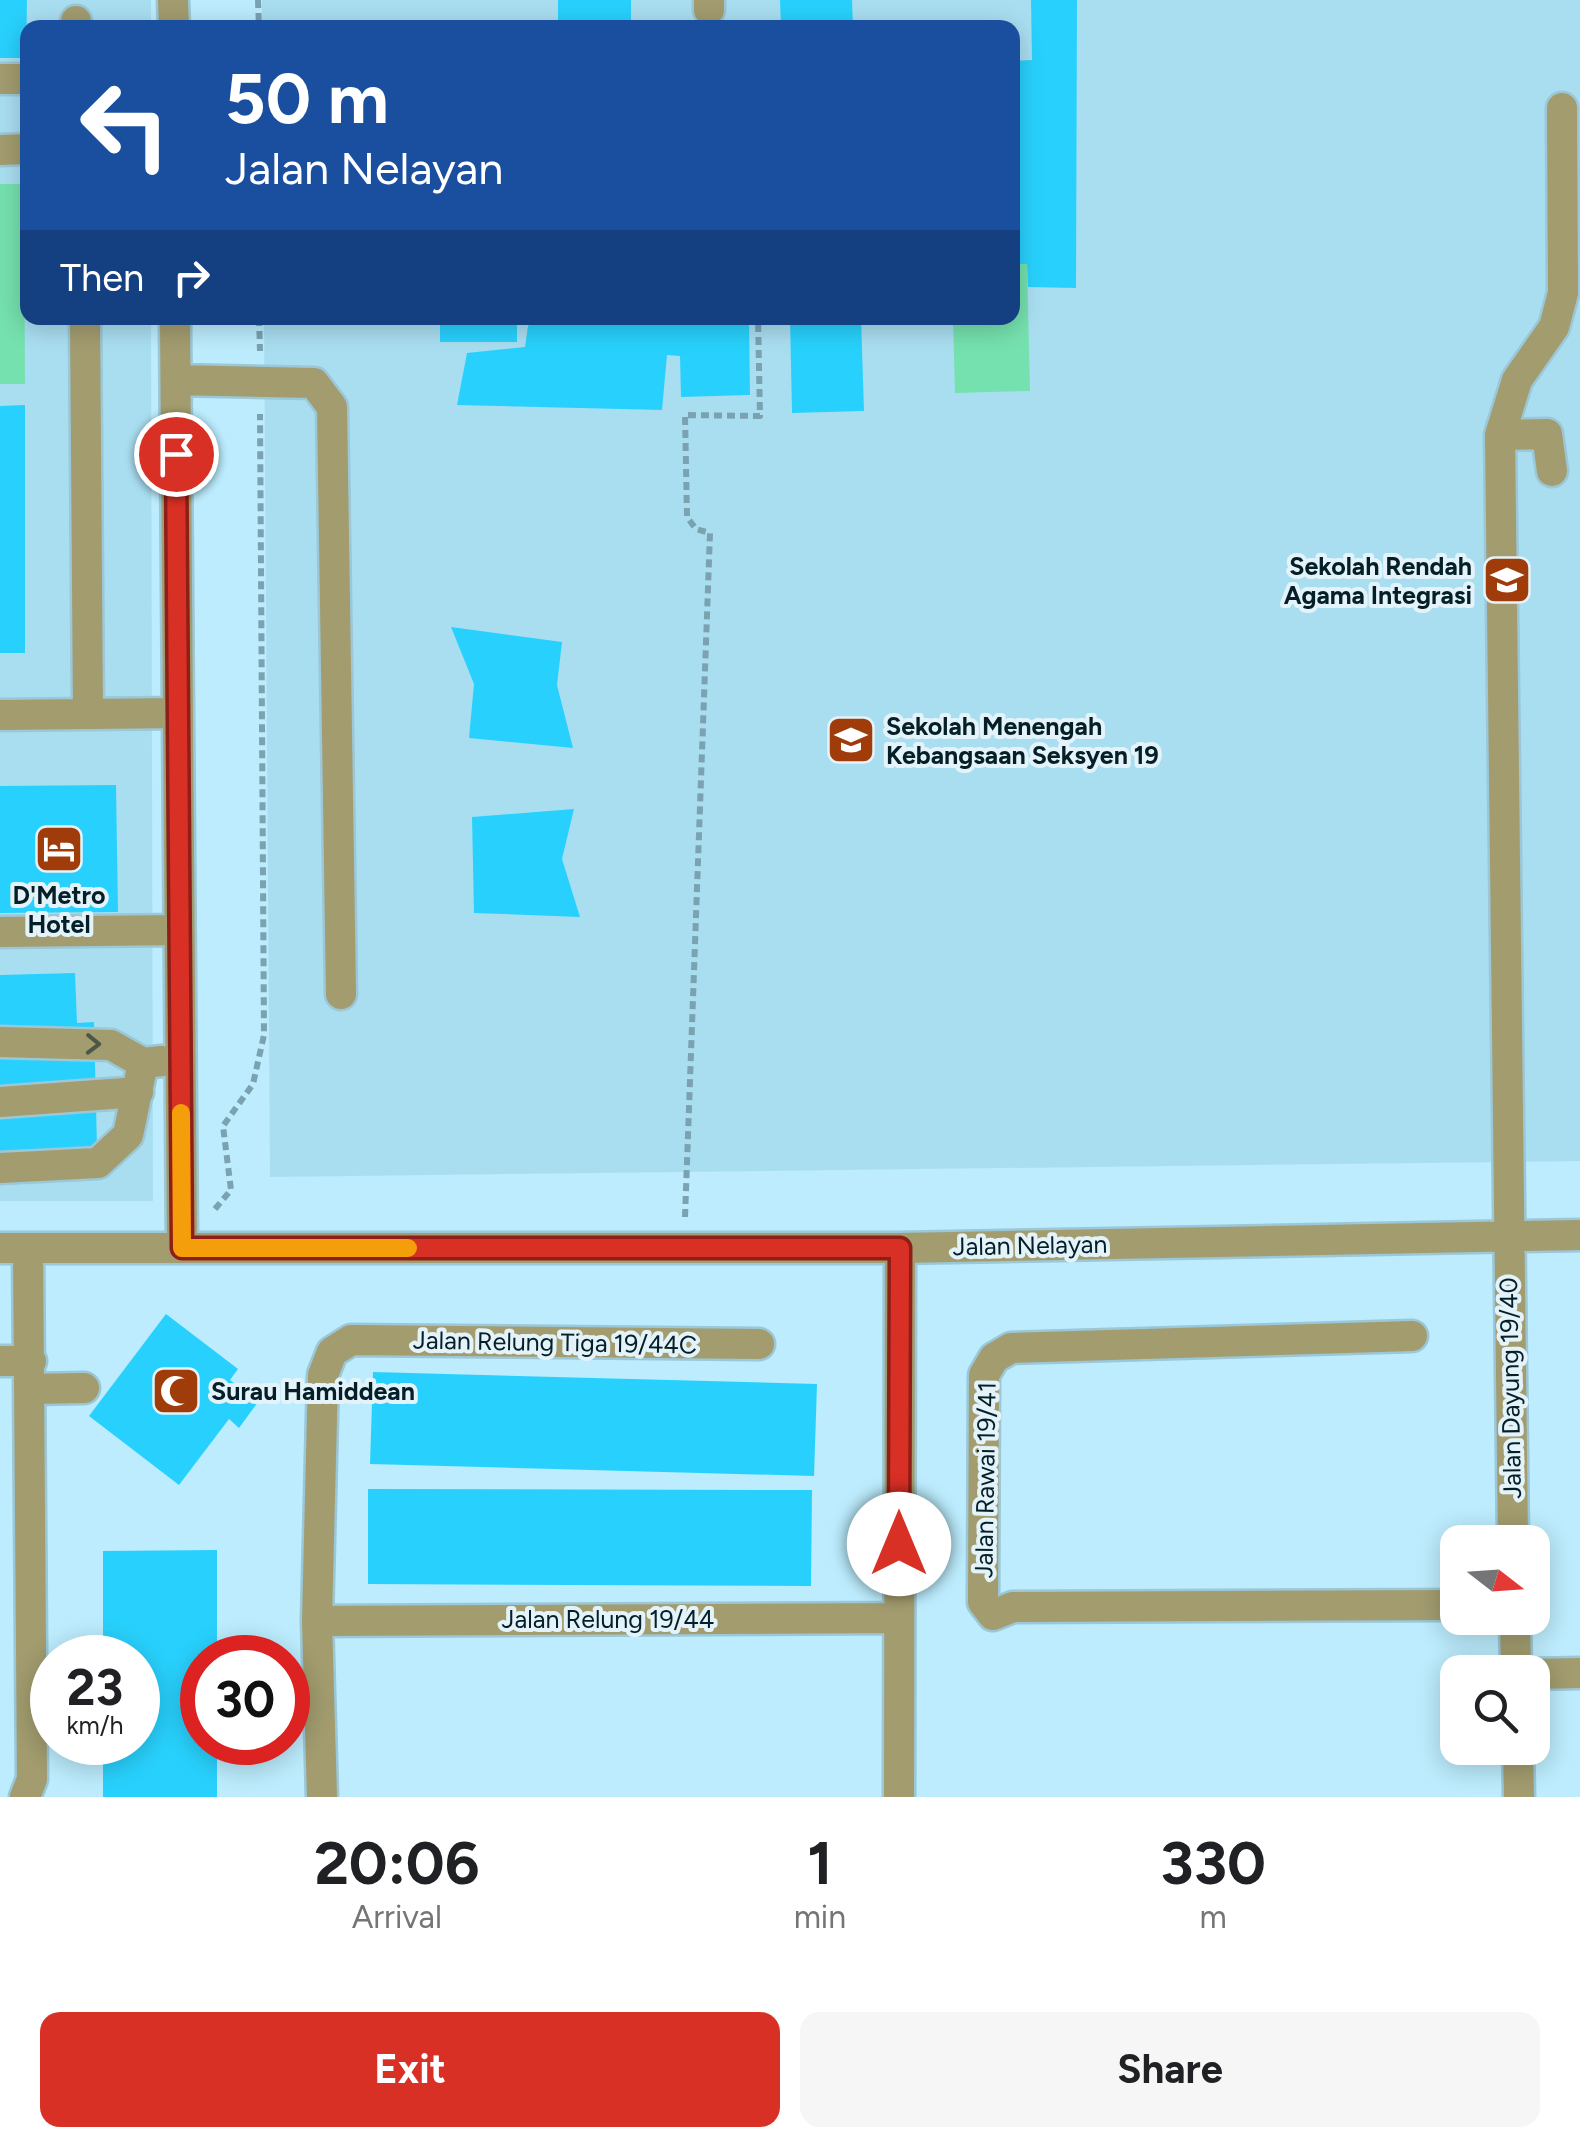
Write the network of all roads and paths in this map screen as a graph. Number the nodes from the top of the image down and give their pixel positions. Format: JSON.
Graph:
{"nodes":[{"id":1,"x":1562,"y":108,"type":"dead end"},
{"id":2,"x":85,"y":325,"type":"edge"},
{"id":3,"x":176,"y":325,"type":"edge"},
{"id":4,"x":260,"y":325,"type":"edge"},
{"id":5,"x":758,"y":325,"type":"edge"},
{"id":6,"x":176,"y":380,"type":"junction"},
{"id":7,"x":260,"y":382,"type":"junction"},
{"id":8,"x":1500,"y":435,"type":"junction"},
{"id":9,"x":1552,"y":471,"type":"dead end"},
{"id":10,"x":178,"y":713,"type":"junction"},
{"id":11,"x":0,"y":714,"type":"edge"},
{"id":12,"x":88,"y":714,"type":"junction"},
{"id":13,"x":179,"y":930,"type":"junction"},
{"id":14,"x":0,"y":932,"type":"edge"},
{"id":15,"x":341,"y":994,"type":"dead end"},
{"id":16,"x":0,"y":1042,"type":"edge"},
{"id":17,"x":180,"y":1059,"type":"junction"},
{"id":18,"x":140,"y":1077,"type":"junction"},
{"id":19,"x":0,"y":1102,"type":"edge"},
{"id":20,"x":0,"y":1168,"type":"edge"},
{"id":21,"x":1506,"y":1234,"type":"junction"},
{"id":22,"x":1580,"y":1235,"type":"edge"},
{"id":23,"x":14,"y":1248,"type":"edge"},
{"id":24,"x":182,"y":1248,"type":"junction"},
{"id":25,"x":686,"y":1248,"type":"junction"},
{"id":26,"x":900,"y":1248,"type":"junction"},
{"id":27,"x":1412,"y":1336,"type":"dead end"},
{"id":28,"x":759,"y":1344,"type":"dead end"},
{"id":29,"x":20,"y":1370,"type":"edge"},
{"id":30,"x":84,"y":1388,"type":"dead end"},
{"id":31,"x":1513,"y":1525,"type":"edge"},
{"id":32,"x":1440,"y":1605,"type":"edge"},
{"id":33,"x":899,"y":1618,"type":"junction"},
{"id":34,"x":317,"y":1621,"type":"junction"},
{"id":35,"x":1580,"y":1673,"type":"edge"},
{"id":36,"x":1550,"y":1674,"type":"edge"},
{"id":37,"x":1518,"y":1765,"type":"edge"},
{"id":38,"x":25,"y":1797,"type":"edge"},
{"id":39,"x":322,"y":1797,"type":"edge"},
{"id":40,"x":899,"y":1797,"type":"edge"},
{"id":41,"x":1519,"y":1797,"type":"edge"}],
"edges":[{"from":1,"to":8,"type":"street","name":"Jalan Dayung 19/40"},
{"from":2,"to":12,"type":"street"},
{"from":3,"to":6,"type":"street"},
{"from":4,"to":7,"type":"path"},
{"from":5,"to":25,"type":"path"},
{"from":6,"to":7,"type":"street"},
{"from":6,"to":10,"type":"street"},
{"from":7,"to":15,"type":"street"},
{"from":7,"to":24,"type":"path"},
{"from":8,"to":9,"type":"street"},
{"from":8,"to":21,"type":"street","name":"Jalan Dayung 19/40"},
{"from":10,"to":12,"type":"street"},
{"from":10,"to":13,"type":"street"},
{"from":11,"to":12,"type":"street"},
{"from":13,"to":14,"type":"street"},
{"from":13,"to":17,"type":"street"},
{"from":16,"to":18,"type":"street","one_way":true},
{"from":17,"to":18,"type":"street"},
{"from":17,"to":24,"type":"street"},
{"from":18,"to":19,"type":"street"},
{"from":18,"to":20,"type":"street"},
{"from":21,"to":22,"type":"street","name":"Jalan Nelayan"},
{"from":21,"to":26,"type":"street","name":"Jalan Nelayan"},
{"from":21,"to":31,"type":"street","name":"Jalan Dayung 19/40"},
{"from":23,"to":24,"type":"street","name":"Jalan Nelayan"},
{"from":23,"to":29,"type":"street"},
{"from":24,"to":25,"type":"street","name":"Jalan Nelayan"},
{"from":25,"to":26,"type":"street","name":"Jalan Nelayan"},
{"from":26,"to":33,"type":"street"},
{"from":27,"to":32,"type":"street","name":"Jalan Rawai 19/41"},
{"from":28,"to":34,"type":"street","name":"Jalan Relung Tiga 19/44C"},
{"from":29,"to":30,"type":"street"},
{"from":29,"to":38,"type":"street"},
{"from":33,"to":34,"type":"street","name":"Jalan Relung 19/44"},
{"from":33,"to":40,"type":"street"},
{"from":34,"to":39,"type":"street"},
{"from":35,"to":36,"type":"street"},
{"from":37,"to":41,"type":"street"}]}
